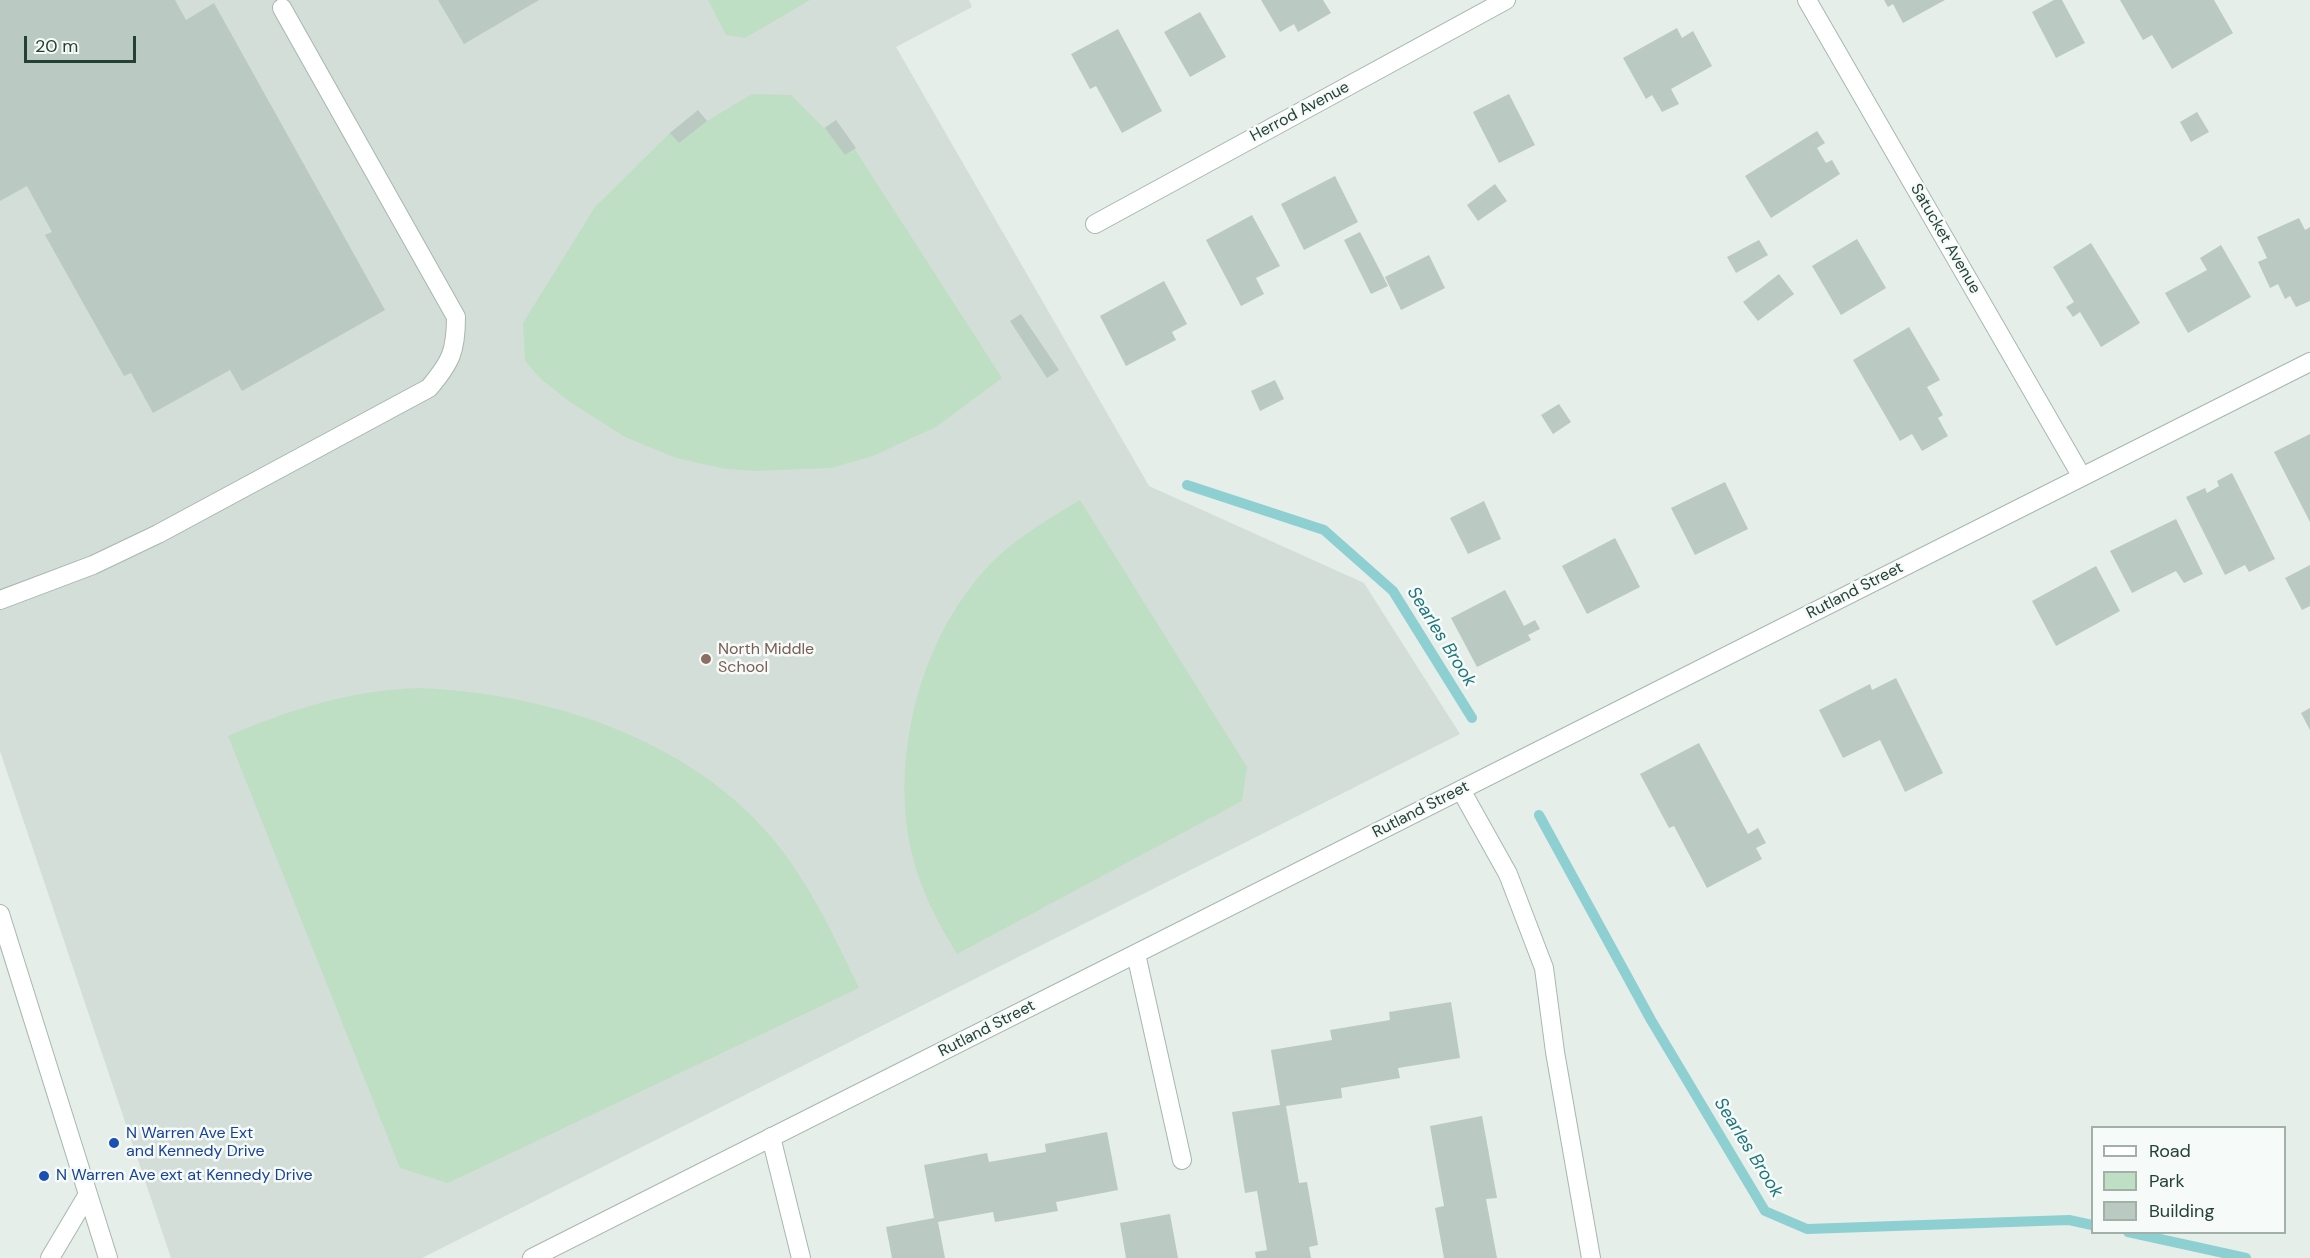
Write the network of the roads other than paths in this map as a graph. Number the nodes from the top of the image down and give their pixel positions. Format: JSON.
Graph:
{"nodes":[{"id":1,"x":1506,"y":0,"type":"edge"},
{"id":2,"x":1808,"y":0,"type":"edge"},
{"id":3,"x":282,"y":8,"type":"dead end"},
{"id":4,"x":1095,"y":224,"type":"dead end"},
{"id":5,"x":2310,"y":362,"type":"edge"},
{"id":6,"x":2082,"y":477,"type":"junction"},
{"id":7,"x":0,"y":600,"type":"edge"},
{"id":8,"x":1461,"y":790,"type":"junction"},
{"id":9,"x":0,"y":914,"type":"edge"},
{"id":10,"x":1136,"y":954,"type":"junction"},
{"id":11,"x":771,"y":1137,"type":"junction"},
{"id":12,"x":1182,"y":1160,"type":"dead end"},
{"id":13,"x":88,"y":1194,"type":"junction"},
{"id":14,"x":50,"y":1258,"type":"edge"},
{"id":15,"x":108,"y":1258,"type":"edge"},
{"id":16,"x":532,"y":1258,"type":"edge"},
{"id":17,"x":801,"y":1258,"type":"edge"},
{"id":18,"x":1591,"y":1258,"type":"edge"}],
"edges":[{"from":1,"to":4,"type":"street","name":"Herrod Avenue"},
{"from":2,"to":6,"type":"street","name":"Satucket Avenue"},
{"from":3,"to":7,"type":"street"},
{"from":5,"to":6,"type":"street","name":"Rutland Street"},
{"from":6,"to":8,"type":"street","name":"Rutland Street"},
{"from":8,"to":10,"type":"street","name":"Rutland Street"},
{"from":8,"to":18,"type":"street"},
{"from":9,"to":13,"type":"street"},
{"from":10,"to":11,"type":"street","name":"Rutland Street"},
{"from":10,"to":12,"type":"street"},
{"from":11,"to":16,"type":"street","name":"Rutland Street"},
{"from":11,"to":17,"type":"street"},
{"from":13,"to":14,"type":"street"},
{"from":13,"to":15,"type":"street"}]}
